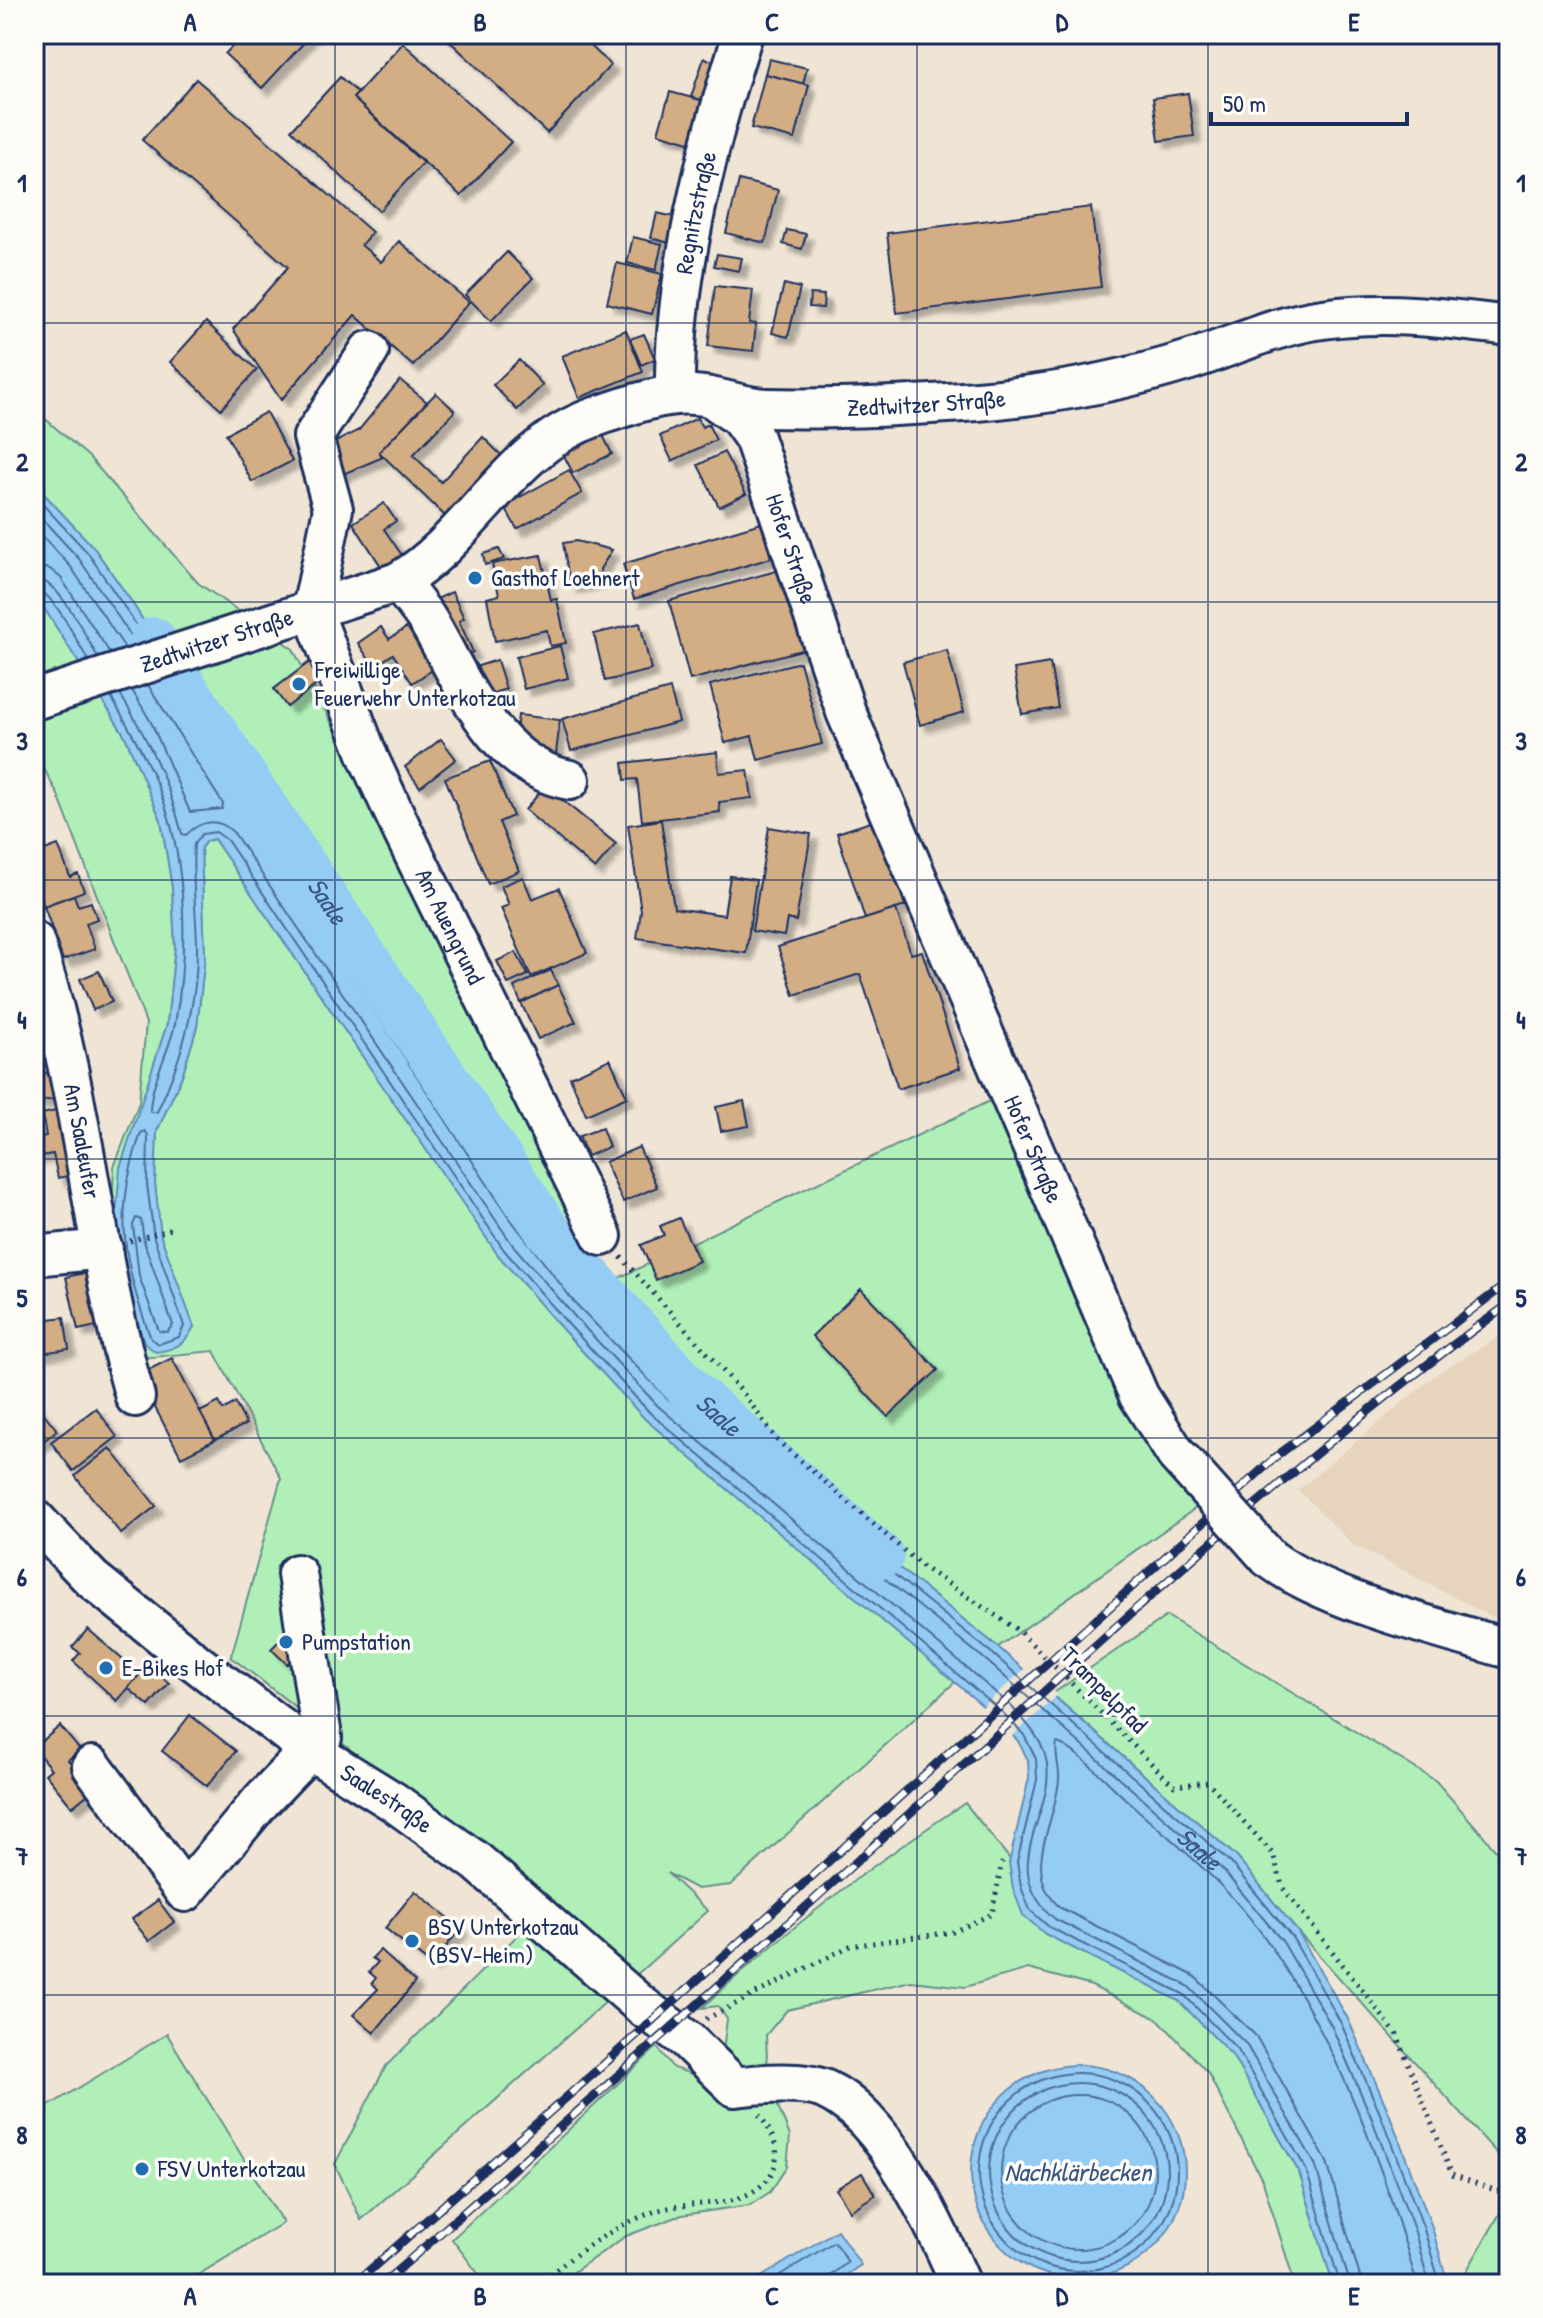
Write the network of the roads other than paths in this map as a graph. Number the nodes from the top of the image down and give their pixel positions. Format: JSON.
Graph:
{"nodes":[{"id":1,"x":743,"y":34,"type":"edge"},
{"id":2,"x":1509,"y":326,"type":"edge"},
{"id":3,"x":369,"y":351,"type":"dead end"},
{"id":4,"x":691,"y":396,"type":"junction"},
{"id":5,"x":789,"y":407,"type":"junction"},
{"id":6,"x":763,"y":466,"type":"junction"},
{"id":7,"x":398,"y":582,"type":"junction"},
{"id":8,"x":296,"y":614,"type":"junction"},
{"id":9,"x":34,"y":700,"type":"edge"},
{"id":10,"x":570,"y":780,"type":"dead end"},
{"id":11,"x":34,"y":941,"type":"edge"},
{"id":12,"x":602,"y":1236,"type":"road end"},
{"id":13,"x":114,"y":1245,"type":"junction"},
{"id":14,"x":34,"y":1256,"type":"edge"},
{"id":15,"x":135,"y":1397,"type":"dead end"},
{"id":16,"x":34,"y":1518,"type":"edge"},
{"id":17,"x":297,"y":1574,"type":"dead end"},
{"id":18,"x":1509,"y":1649,"type":"edge"},
{"id":19,"x":310,"y":1750,"type":"junction"},
{"id":20,"x":92,"y":1766,"type":"dead end"},
{"id":21,"x":961,"y":2284,"type":"edge"}],
"edges":[{"from":1,"to":4,"type":"street","name":"Regnitzstraße"},
{"from":2,"to":5,"type":"street","name":"Zedtwitzer Straße"},
{"from":3,"to":8,"type":"street"},
{"from":4,"to":5,"type":"street","name":"Zedtwitzer Straße"},
{"from":4,"to":6,"type":"street","name":"Hofer Straße"},
{"from":4,"to":7,"type":"street","name":"Zedtwitzer Straße"},
{"from":5,"to":6,"type":"street","name":"Hofer Straße"},
{"from":6,"to":18,"type":"street","name":"Hofer Straße","bridge":true},
{"from":7,"to":8,"type":"street","name":"Zedtwitzer Straße"},
{"from":7,"to":10,"type":"street"},
{"from":8,"to":9,"type":"street","name":"Zedtwitzer Straße"},
{"from":8,"to":12,"type":"street","name":"Am Auengrund"},
{"from":11,"to":13,"type":"street","name":"Am Saaleufer"},
{"from":13,"to":14,"type":"street"},
{"from":13,"to":15,"type":"street","name":"Am Saaleufer"},
{"from":16,"to":19,"type":"street","name":"Saalestraße"},
{"from":17,"to":19,"type":"street"},
{"from":19,"to":20,"type":"street"},
{"from":19,"to":21,"type":"street","name":"Saalestraße"}]}
